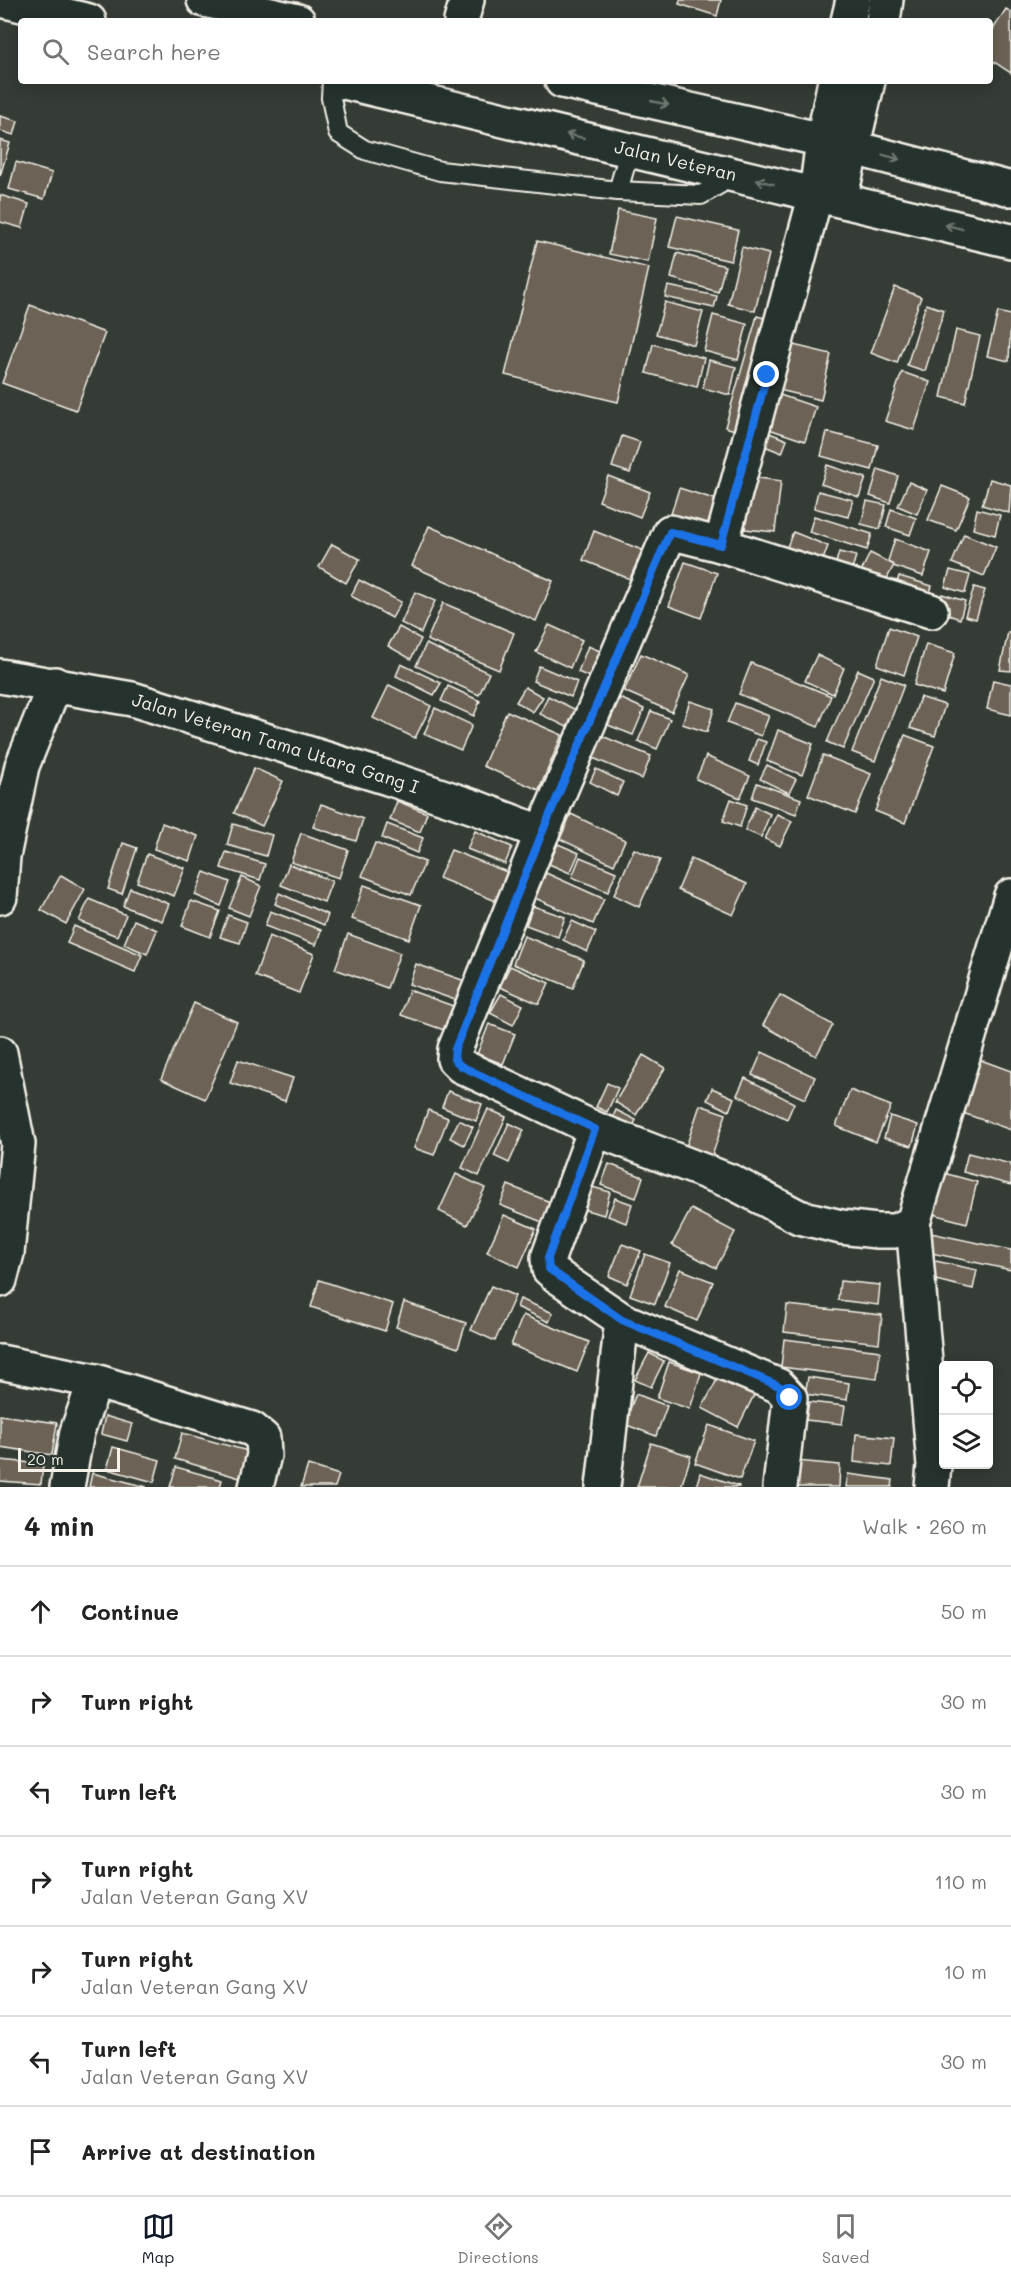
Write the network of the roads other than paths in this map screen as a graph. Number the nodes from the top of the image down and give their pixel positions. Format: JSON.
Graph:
{"nodes":[{"id":1,"x":1,"y":0,"type":"edge"},
{"id":2,"x":466,"y":0,"type":"edge"},
{"id":3,"x":853,"y":0,"type":"edge"},
{"id":4,"x":886,"y":0,"type":"edge"},
{"id":5,"x":214,"y":1,"type":"edge"},
{"id":6,"x":76,"y":18,"type":"edge"},
{"id":7,"x":285,"y":18,"type":"edge"},
{"id":8,"x":462,"y":18,"type":"edge"},
{"id":9,"x":849,"y":18,"type":"edge"},
{"id":10,"x":883,"y":18,"type":"edge"},
{"id":11,"x":332,"y":84,"type":"edge"},
{"id":12,"x":353,"y":84,"type":"edge"},
{"id":13,"x":575,"y":84,"type":"edge"},
{"id":14,"x":836,"y":84,"type":"edge"},
{"id":15,"x":866,"y":84,"type":"edge"},
{"id":16,"x":837,"y":143,"type":"junction"},
{"id":17,"x":630,"y":149,"type":"junction"},
{"id":18,"x":727,"y":173,"type":"junction"},
{"id":19,"x":1011,"y":189,"type":"edge"},
{"id":20,"x":618,"y":191,"type":"junction"},
{"id":21,"x":828,"y":196,"type":"junction"},
{"id":22,"x":1011,"y":241,"type":"edge"},
{"id":23,"x":721,"y":545,"type":"junction"},
{"id":24,"x":932,"y":611,"type":"dead end"},
{"id":25,"x":0,"y":676,"type":"edge"},
{"id":26,"x":55,"y":684,"type":"junction"},
{"id":27,"x":542,"y":833,"type":"junction"},
{"id":28,"x":1011,"y":896,"type":"edge"},
{"id":29,"x":0,"y":897,"type":"edge"},
{"id":30,"x":0,"y":1053,"type":"edge"},
{"id":31,"x":595,"y":1129,"type":"junction"},
{"id":32,"x":913,"y":1223,"type":"junction"},
{"id":33,"x":0,"y":1280,"type":"edge"},
{"id":34,"x":622,"y":1320,"type":"junction"},
{"id":35,"x":0,"y":1362,"type":"edge"},
{"id":36,"x":95,"y":1381,"type":"junction"},
{"id":37,"x":67,"y":1487,"type":"edge"},
{"id":38,"x":256,"y":1487,"type":"edge"},
{"id":39,"x":603,"y":1487,"type":"edge"},
{"id":40,"x":780,"y":1487,"type":"edge"},
{"id":41,"x":932,"y":1487,"type":"edge"}],
"edges":[{"from":1,"to":6,"type":"main road"},
{"from":2,"to":8,"type":"main road"},
{"from":3,"to":9,"type":"main road"},
{"from":4,"to":10,"type":"main road"},
{"from":5,"to":7,"type":"main road"},
{"from":11,"to":20,"type":"lane"},
{"from":17,"to":12,"type":"main road","name":"Jalan Veteran","one_way":true},
{"from":13,"to":16,"type":"main road","one_way":true},
{"from":14,"to":16,"type":"main road"},
{"from":15,"to":16,"type":"main road"},
{"from":16,"to":19,"type":"main road","one_way":true},
{"from":16,"to":21,"type":"main road"},
{"from":17,"to":18,"type":"main road","name":"Jalan Veteran"},
{"from":17,"to":20,"type":"lane"},
{"from":18,"to":20,"type":"lane"},
{"from":21,"to":18,"type":"main road","name":"Jalan Veteran","one_way":true},
{"from":22,"to":21,"type":"main road","name":"Jalan Veteran","one_way":true},
{"from":21,"to":23,"type":"main road"},
{"from":23,"to":24,"type":"main road"},
{"from":23,"to":27,"type":"main road"},
{"from":25,"to":26,"type":"main road","name":"Jalan Veteran Tama Utara Gang I"},
{"from":26,"to":27,"type":"main road","name":"Jalan Veteran Tama Utara Gang I"},
{"from":26,"to":29,"type":"main road"},
{"from":27,"to":31,"type":"main road"},
{"from":28,"to":32,"type":"main road"},
{"from":30,"to":33,"type":"main road"},
{"from":31,"to":32,"type":"main road"},
{"from":31,"to":34,"type":"main road"},
{"from":32,"to":41,"type":"main road"},
{"from":34,"to":39,"type":"main road"},
{"from":34,"to":40,"type":"main road"},
{"from":35,"to":36,"type":"main road"},
{"from":36,"to":37,"type":"main road"},
{"from":36,"to":38,"type":"main road"}]}
